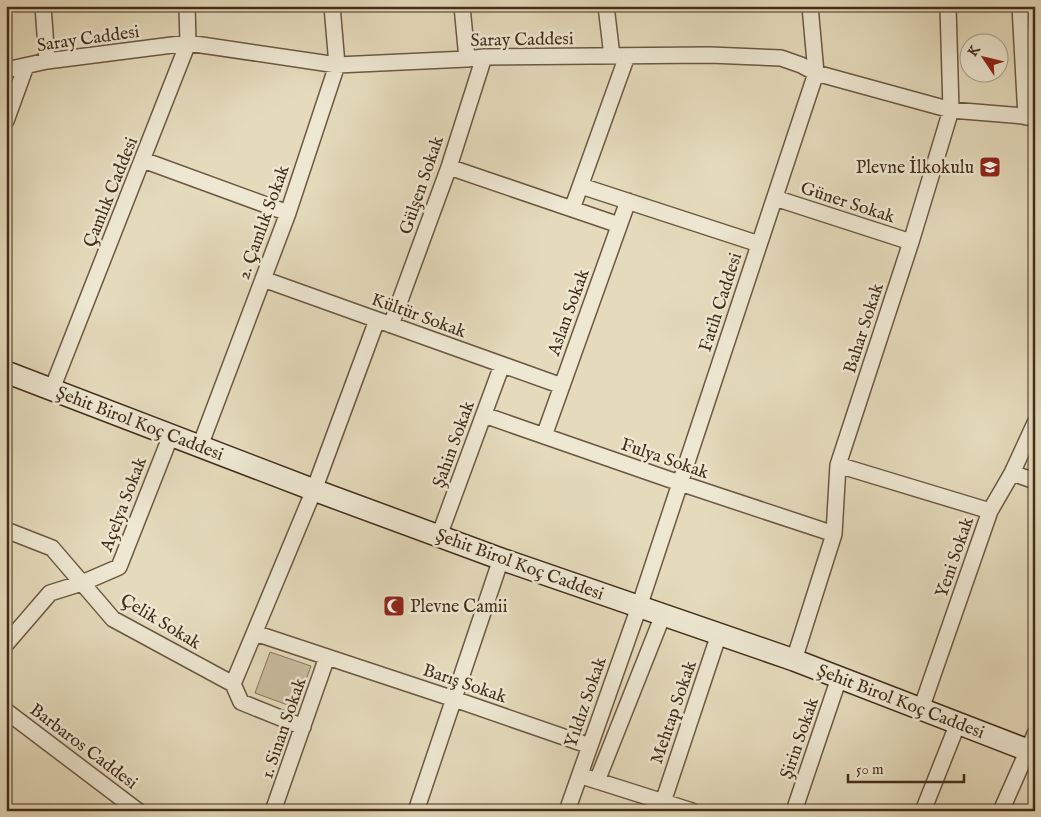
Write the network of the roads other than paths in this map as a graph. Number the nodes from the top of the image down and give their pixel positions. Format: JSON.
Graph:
{"nodes":[{"id":1,"x":44,"y":6,"type":"edge"},
{"id":2,"x":187,"y":6,"type":"edge"},
{"id":3,"x":332,"y":6,"type":"edge"},
{"id":4,"x":462,"y":6,"type":"edge"},
{"id":5,"x":606,"y":6,"type":"edge"},
{"id":6,"x":810,"y":6,"type":"edge"},
{"id":7,"x":948,"y":6,"type":"edge"},
{"id":8,"x":1020,"y":6,"type":"edge"},
{"id":9,"x":188,"y":42,"type":"junction"},
{"id":10,"x":619,"y":56,"type":"junction"},
{"id":11,"x":484,"y":57,"type":"junction"},
{"id":12,"x":467,"y":59,"type":"junction"},
{"id":13,"x":47,"y":61,"type":"junction"},
{"id":14,"x":337,"y":65,"type":"junction"},
{"id":15,"x":26,"y":66,"type":"junction"},
{"id":16,"x":6,"y":70,"type":"edge"},
{"id":17,"x":816,"y":73,"type":"junction"},
{"id":18,"x":951,"y":110,"type":"junction"},
{"id":19,"x":1031,"y":117,"type":"edge"},
{"id":20,"x":6,"y":121,"type":"edge"},
{"id":21,"x":143,"y":160,"type":"junction"},
{"id":22,"x":449,"y":167,"type":"junction"},
{"id":23,"x":581,"y":186,"type":"junction"},
{"id":24,"x":775,"y":198,"type":"junction"},
{"id":25,"x":628,"y":201,"type":"junction"},
{"id":26,"x":572,"y":210,"type":"junction"},
{"id":27,"x":288,"y":212,"type":"junction"},
{"id":28,"x":619,"y":225,"type":"junction"},
{"id":29,"x":910,"y":242,"type":"junction"},
{"id":30,"x":759,"y":244,"type":"junction"},
{"id":31,"x":263,"y":279,"type":"junction"},
{"id":32,"x":384,"y":322,"type":"junction"},
{"id":33,"x":502,"y":365,"type":"junction"},
{"id":34,"x":6,"y":372,"type":"edge"},
{"id":35,"x":562,"y":386,"type":"junction"},
{"id":36,"x":52,"y":389,"type":"junction"},
{"id":37,"x":484,"y":415,"type":"junction"},
{"id":38,"x":1035,"y":422,"type":"edge"},
{"id":39,"x":170,"y":435,"type":"junction"},
{"id":40,"x":544,"y":436,"type":"junction"},
{"id":41,"x":200,"y":446,"type":"junction"},
{"id":42,"x":838,"y":465,"type":"junction"},
{"id":43,"x":1012,"y":473,"type":"junction"},
{"id":44,"x":1035,"y":481,"type":"edge"},
{"id":45,"x":680,"y":483,"type":"junction"},
{"id":46,"x":314,"y":490,"type":"junction"},
{"id":47,"x":990,"y":511,"type":"junction"},
{"id":48,"x":6,"y":530,"type":"edge"},
{"id":49,"x":834,"y":534,"type":"junction"},
{"id":50,"x":439,"y":536,"type":"junction"},
{"id":51,"x":501,"y":558,"type":"junction"},
{"id":52,"x":82,"y":583,"type":"junction"},
{"id":53,"x":639,"y":607,"type":"junction"},
{"id":54,"x":663,"y":615,"type":"junction"},
{"id":55,"x":255,"y":633,"type":"junction"},
{"id":56,"x":719,"y":634,"type":"junction"},
{"id":57,"x":6,"y":644,"type":"edge"},
{"id":58,"x":327,"y":657,"type":"junction"},
{"id":59,"x":794,"y":660,"type":"junction"},
{"id":60,"x":839,"y":678,"type":"junction"},
{"id":61,"x":233,"y":684,"type":"junction"},
{"id":62,"x":454,"y":699,"type":"junction"},
{"id":63,"x":921,"y":709,"type":"junction"},
{"id":64,"x":6,"y":711,"type":"edge"},
{"id":65,"x":958,"y":723,"type":"junction"},
{"id":66,"x":303,"y":727,"type":"junction"},
{"id":67,"x":590,"y":746,"type":"junction"},
{"id":68,"x":1032,"y":746,"type":"edge"},
{"id":69,"x":580,"y":775,"type":"junction"},
{"id":70,"x":597,"y":781,"type":"junction"},
{"id":71,"x":663,"y":802,"type":"junction"},
{"id":72,"x":138,"y":811,"type":"edge"},
{"id":73,"x":273,"y":811,"type":"edge"},
{"id":74,"x":416,"y":811,"type":"edge"},
{"id":75,"x":567,"y":811,"type":"edge"},
{"id":76,"x":692,"y":811,"type":"edge"},
{"id":77,"x":794,"y":811,"type":"edge"},
{"id":78,"x":922,"y":811,"type":"edge"},
{"id":79,"x":1001,"y":811,"type":"edge"}],
"edges":[{"from":1,"to":13,"type":"street"},
{"from":2,"to":9,"type":"street","name":"Çamlık Caddesi"},
{"from":3,"to":14,"type":"street","name":"2. Çamlık Sokak"},
{"from":4,"to":12,"type":"street"},
{"from":5,"to":10,"type":"street"},
{"from":6,"to":17,"type":"street","name":"Fatih Caddesi"},
{"from":7,"to":18,"type":"street","name":"Bahar Sokak"},
{"from":8,"to":19,"type":"street"},
{"from":9,"to":13,"type":"street","name":"Saray Caddesi"},
{"from":9,"to":14,"type":"street","name":"Saray Caddesi"},
{"from":9,"to":21,"type":"street","name":"Çamlık Caddesi"},
{"from":10,"to":11,"type":"street","name":"Saray Caddesi"},
{"from":10,"to":17,"type":"street","name":"Saray Caddesi"},
{"from":10,"to":23,"type":"street"},
{"from":11,"to":12,"type":"street","name":"Saray Caddesi"},
{"from":11,"to":22,"type":"street","name":"Gülşen Sokak"},
{"from":12,"to":14,"type":"street","name":"Saray Caddesi"},
{"from":13,"to":15,"type":"street","name":"Saray Caddesi"},
{"from":14,"to":27,"type":"street","name":"2. Çamlık Sokak"},
{"from":15,"to":16,"type":"street","name":"Saray Caddesi"},
{"from":15,"to":20,"type":"street"},
{"from":17,"to":18,"type":"street","name":"Saray Caddesi"},
{"from":17,"to":24,"type":"street","name":"Fatih Caddesi"},
{"from":18,"to":19,"type":"street","name":"Saray Caddesi"},
{"from":18,"to":29,"type":"street","name":"Bahar Sokak"},
{"from":21,"to":27,"type":"street"},
{"from":21,"to":36,"type":"street","name":"Çamlık Caddesi"},
{"from":22,"to":26,"type":"street"},
{"from":22,"to":32,"type":"street","name":"Gülşen Sokak"},
{"from":23,"to":25,"type":"street"},
{"from":23,"to":26,"type":"street"},
{"from":24,"to":29,"type":"street","name":"Güner Sokak"},
{"from":24,"to":30,"type":"street","name":"Fatih Caddesi"},
{"from":25,"to":28,"type":"street","name":"Aslan Sokak"},
{"from":25,"to":30,"type":"street"},
{"from":26,"to":28,"type":"street"},
{"from":27,"to":31,"type":"street","name":"2. Çamlık Sokak"},
{"from":28,"to":35,"type":"street","name":"Aslan Sokak"},
{"from":29,"to":42,"type":"street","name":"Bahar Sokak"},
{"from":30,"to":45,"type":"street","name":"Fatih Caddesi"},
{"from":31,"to":32,"type":"street","name":"Kültür Sokak"},
{"from":31,"to":41,"type":"street","name":"2. Çamlık Sokak"},
{"from":32,"to":33,"type":"street","name":"Kültür Sokak"},
{"from":32,"to":46,"type":"street","name":"Gülşen Sokak"},
{"from":33,"to":35,"type":"street","name":"Kültür Sokak"},
{"from":33,"to":37,"type":"street","name":"Şahin Sokak"},
{"from":34,"to":36,"type":"main road","name":"Şehit Birol Koç Caddesi"},
{"from":35,"to":40,"type":"street","name":"Aslan Sokak"},
{"from":36,"to":39,"type":"main road","name":"Şehit Birol Koç Caddesi"},
{"from":37,"to":40,"type":"street","name":"Fulya Sokak"},
{"from":37,"to":50,"type":"street","name":"Şahin Sokak"},
{"from":38,"to":43,"type":"street","name":"Yeni Sokak"},
{"from":39,"to":41,"type":"main road","name":"Şehit Birol Koç Caddesi"},
{"from":39,"to":52,"type":"street","name":"Açelya Sokak"},
{"from":40,"to":45,"type":"street","name":"Fulya Sokak"},
{"from":41,"to":46,"type":"main road","name":"Şehit Birol Koç Caddesi"},
{"from":42,"to":47,"type":"street"},
{"from":42,"to":49,"type":"street","name":"Bahar Sokak"},
{"from":43,"to":44,"type":"street"},
{"from":43,"to":47,"type":"street","name":"Yeni Sokak"},
{"from":45,"to":49,"type":"street","name":"Fulya Sokak"},
{"from":45,"to":53,"type":"street","name":"Fatih Caddesi"},
{"from":46,"to":50,"type":"main road","name":"Şehit Birol Koç Caddesi"},
{"from":46,"to":55,"type":"street","name":"Gülşen Sokak"},
{"from":47,"to":63,"type":"street","name":"Yeni Sokak"},
{"from":48,"to":52,"type":"street","name":"Çelik Sokak"},
{"from":49,"to":59,"type":"street","name":"Bahar Sokak"},
{"from":50,"to":51,"type":"main road","name":"Şehit Birol Koç Caddesi"},
{"from":51,"to":53,"type":"main road","name":"Şehit Birol Koç Caddesi"},
{"from":51,"to":62,"type":"street"},
{"from":52,"to":57,"type":"street","name":"Açelya Sokak"},
{"from":52,"to":61,"type":"street","name":"Çelik Sokak"},
{"from":53,"to":54,"type":"main road","name":"Şehit Birol Koç Caddesi"},
{"from":53,"to":67,"type":"street","name":"Yıldız Sokak"},
{"from":54,"to":56,"type":"main road","name":"Şehit Birol Koç Caddesi"},
{"from":54,"to":70,"type":"street"},
{"from":55,"to":58,"type":"street","name":"Barış Sokak"},
{"from":55,"to":61,"type":"street","name":"Gülşen Sokak"},
{"from":56,"to":59,"type":"main road","name":"Şehit Birol Koç Caddesi"},
{"from":56,"to":71,"type":"street","name":"Mehtap Sokak"},
{"from":58,"to":62,"type":"street","name":"Barış Sokak"},
{"from":58,"to":66,"type":"street","name":"1. Sinan Sokak"},
{"from":59,"to":60,"type":"main road","name":"Şehit Birol Koç Caddesi"},
{"from":60,"to":63,"type":"main road","name":"Şehit Birol Koç Caddesi"},
{"from":60,"to":77,"type":"street","name":"Şirin Sokak"},
{"from":61,"to":66,"type":"street"},
{"from":62,"to":67,"type":"street","name":"Barış Sokak"},
{"from":62,"to":74,"type":"street"},
{"from":63,"to":65,"type":"main road","name":"Şehit Birol Koç Caddesi"},
{"from":64,"to":72,"type":"street","name":"Barbaros Caddesi"},
{"from":65,"to":68,"type":"main road","name":"Şehit Birol Koç Caddesi"},
{"from":65,"to":78,"type":"street"},
{"from":66,"to":73,"type":"street","name":"1. Sinan Sokak"},
{"from":67,"to":69,"type":"street","name":"Yıldız Sokak"},
{"from":68,"to":79,"type":"street"},
{"from":69,"to":70,"type":"street"},
{"from":69,"to":75,"type":"street","name":"Yıldız Sokak"},
{"from":70,"to":71,"type":"street"},
{"from":71,"to":76,"type":"street"}]}
